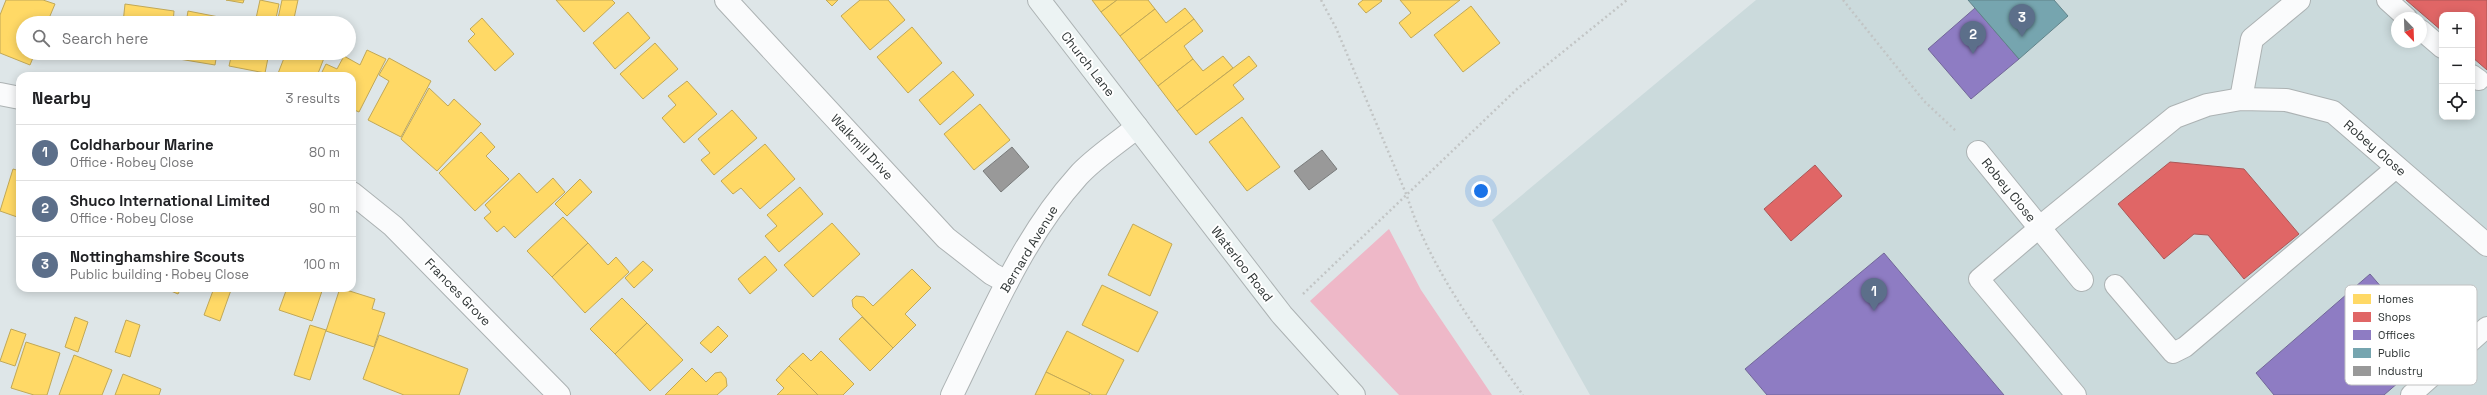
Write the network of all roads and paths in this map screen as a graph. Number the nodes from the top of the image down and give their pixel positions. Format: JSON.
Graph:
{"nodes":[{"id":1,"x":726,"y":0,"type":"edge"},
{"id":2,"x":1038,"y":0,"type":"edge"},
{"id":3,"x":1321,"y":0,"type":"edge"},
{"id":4,"x":1627,"y":0,"type":"edge"},
{"id":5,"x":1843,"y":0,"type":"edge"},
{"id":6,"x":2299,"y":0,"type":"edge"},
{"id":7,"x":2387,"y":0,"type":"edge"},
{"id":8,"x":2400,"y":12,"type":"edge"},
{"id":9,"x":2427,"y":35,"type":"edge"},
{"id":10,"x":2439,"y":45,"type":"edge"},
{"id":11,"x":0,"y":94,"type":"edge"},
{"id":12,"x":16,"y":97,"type":"edge"},
{"id":13,"x":2241,"y":99,"type":"junction"},
{"id":14,"x":1137,"y":128,"type":"junction"},
{"id":15,"x":1978,"y":152,"type":"joint"},
{"id":16,"x":2397,"y":167,"type":"junction"},
{"id":17,"x":356,"y":196,"type":"edge"},
{"id":18,"x":1407,"y":196,"type":"junction"},
{"id":19,"x":2039,"y":228,"type":"junction"},
{"id":20,"x":2487,"y":245,"type":"edge"},
{"id":21,"x":2082,"y":280,"type":"dead end"},
{"id":22,"x":1007,"y":282,"type":"junction"},
{"id":23,"x":2115,"y":285,"type":"dead end"},
{"id":24,"x":1282,"y":315,"type":"junction"},
{"id":25,"x":2487,"y":327,"type":"edge"},
{"id":26,"x":2477,"y":336,"type":"edge"},
{"id":27,"x":2421,"y":385,"type":"edge"},
{"id":28,"x":557,"y":394,"type":"edge"},
{"id":29,"x":952,"y":395,"type":"edge"},
{"id":30,"x":1354,"y":395,"type":"edge"},
{"id":31,"x":1523,"y":395,"type":"edge"},
{"id":32,"x":2076,"y":395,"type":"edge"},
{"id":33,"x":2410,"y":395,"type":"edge"}],
"edges":[{"from":1,"to":22,"type":"street","name":"Walkmill Drive"},
{"from":2,"to":14,"type":"street","name":"Church Lane"},
{"from":3,"to":18,"type":"path"},
{"from":4,"to":18,"type":"path"},
{"from":5,"to":15,"type":"path"},
{"from":6,"to":13,"type":"street"},
{"from":7,"to":8,"type":"lane"},
{"from":9,"to":10,"type":"lane"},
{"from":11,"to":12,"type":"street"},
{"from":13,"to":16,"type":"street","name":"Robey Close"},
{"from":13,"to":19,"type":"street","name":"Robey Close"},
{"from":14,"to":22,"type":"street","name":"Bernard Avenue"},
{"from":14,"to":24,"type":"street","name":"Waterloo Road"},
{"from":15,"to":19,"type":"street","name":"Robey Close"},
{"from":16,"to":20,"type":"street","name":"Robey Close"},
{"from":16,"to":23,"type":"lane"},
{"from":17,"to":28,"type":"street","name":"Frances Grove"},
{"from":18,"to":24,"type":"path"},
{"from":18,"to":31,"type":"path"},
{"from":19,"to":21,"type":"street","name":"Robey Close"},
{"from":19,"to":32,"type":"lane"},
{"from":22,"to":29,"type":"street","name":"Bernard Avenue"},
{"from":24,"to":30,"type":"street","name":"Waterloo Road"},
{"from":25,"to":26,"type":"lane"},
{"from":27,"to":33,"type":"lane"}]}
